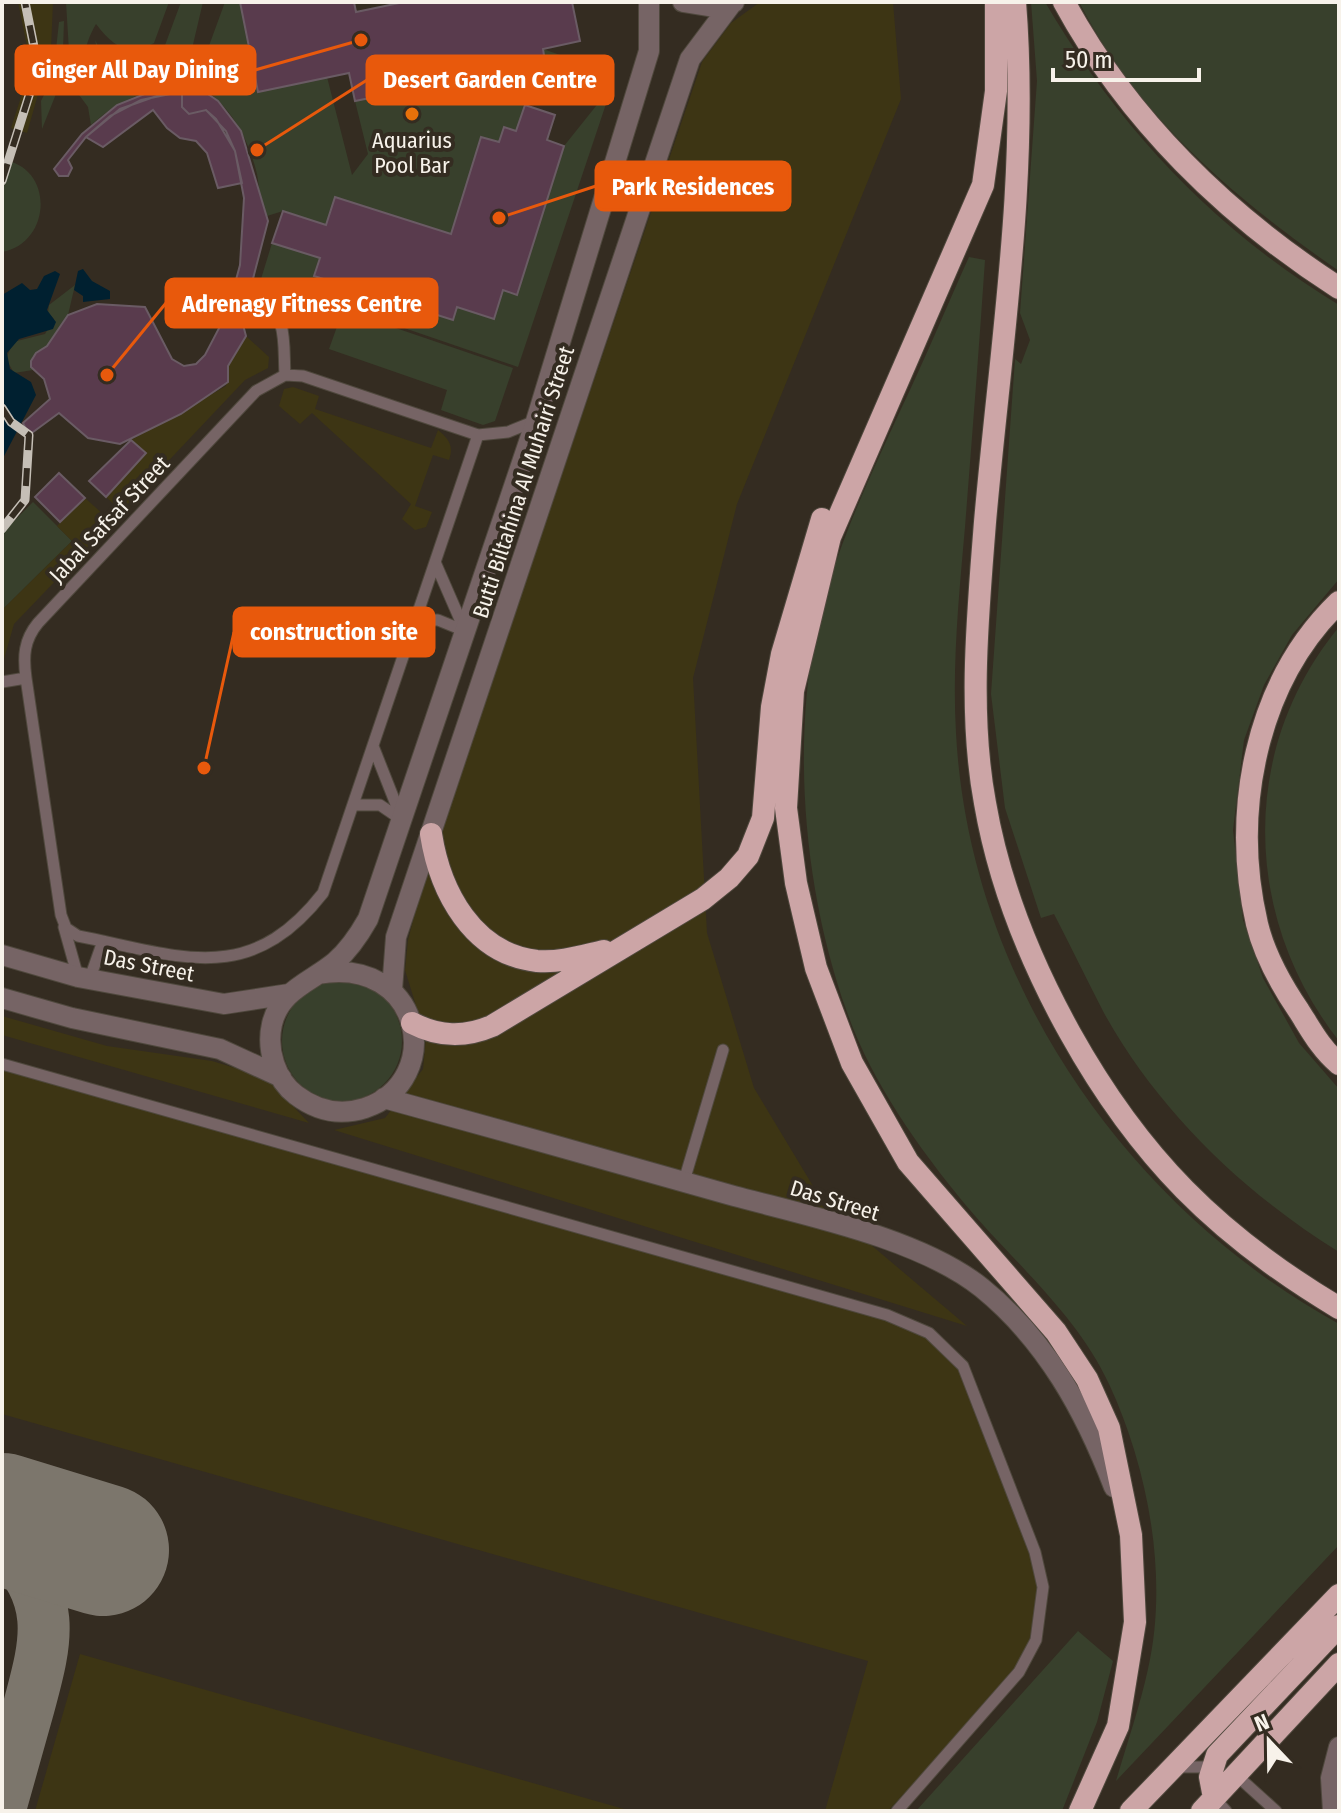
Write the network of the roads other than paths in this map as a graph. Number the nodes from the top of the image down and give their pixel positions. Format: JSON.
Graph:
{"nodes":[{"id":1,"x":649,"y":2,"type":"edge"},
{"id":2,"x":683,"y":2,"type":"edge"},
{"id":3,"x":733,"y":2,"type":"edge"},
{"id":4,"x":996,"y":2,"type":"edge"},
{"id":5,"x":1015,"y":2,"type":"edge"},
{"id":6,"x":1064,"y":2,"type":"edge"},
{"id":7,"x":1339,"y":288,"type":"edge"},
{"id":8,"x":258,"y":299,"type":"dead end"},
{"id":9,"x":285,"y":375,"type":"junction"},
{"id":10,"x":536,"y":421,"type":"junction"},
{"id":11,"x":478,"y":435,"type":"junction"},
{"id":12,"x":873,"y":437,"type":"junction"},
{"id":13,"x":435,"y":562,"type":"junction"},
{"id":14,"x":1339,"y":602,"type":"edge"},
{"id":15,"x":416,"y":620,"type":"junction"},
{"id":16,"x":465,"y":631,"type":"junction"},
{"id":17,"x":26,"y":678,"type":"junction"},
{"id":18,"x":2,"y":682,"type":"edge"},
{"id":19,"x":373,"y":746,"type":"junction"},
{"id":20,"x":353,"y":805,"type":"junction"},
{"id":21,"x":403,"y":822,"type":"junction"},
{"id":22,"x":431,"y":834,"type":"junction"},
{"id":23,"x":63,"y":922,"type":"junction"},
{"id":24,"x":103,"y":941,"type":"junction"},
{"id":25,"x":625,"y":946,"type":"junction"},
{"id":26,"x":2,"y":955,"type":"edge"},
{"id":27,"x":318,"y":974,"type":"junction"},
{"id":28,"x":84,"y":978,"type":"junction"},
{"id":29,"x":392,"y":990,"type":"junction"},
{"id":30,"x":289,"y":994,"type":"junction"},
{"id":31,"x":2,"y":998,"type":"edge"},
{"id":32,"x":412,"y":1023,"type":"junction"},
{"id":33,"x":723,"y":1050,"type":"dead end"},
{"id":34,"x":2,"y":1064,"type":"edge"},
{"id":35,"x":1339,"y":1064,"type":"edge"},
{"id":36,"x":281,"y":1077,"type":"junction"},
{"id":37,"x":384,"y":1098,"type":"junction"},
{"id":38,"x":684,"y":1181,"type":"junction"},
{"id":39,"x":1339,"y":1308,"type":"edge"},
{"id":40,"x":1131,"y":1535,"type":"junction"},
{"id":41,"x":1339,"y":1595,"type":"edge"},
{"id":42,"x":1339,"y":1626,"type":"edge"},
{"id":43,"x":1339,"y":1664,"type":"edge"},
{"id":44,"x":1339,"y":1676,"type":"edge"},
{"id":45,"x":1299,"y":1706,"type":"junction"},
{"id":46,"x":1339,"y":1747,"type":"edge"},
{"id":47,"x":1212,"y":1767,"type":"junction"},
{"id":48,"x":1171,"y":1769,"type":"junction"},
{"id":49,"x":1236,"y":1774,"type":"junction"},
{"id":50,"x":1214,"y":1807,"type":"edge"},
{"id":51,"x":897,"y":1811,"type":"edge"},
{"id":52,"x":1080,"y":1811,"type":"edge"},
{"id":53,"x":1131,"y":1811,"type":"edge"},
{"id":54,"x":1276,"y":1811,"type":"edge"},
{"id":55,"x":1333,"y":1811,"type":"edge"}],
"edges":[{"from":1,"to":10,"type":"street","name":"Butti Biltahina Al Muhairi Street"},
{"from":2,"to":3,"type":"street"},
{"from":3,"to":22,"type":"street","name":"Butti Biltahina Al Muhairi Street"},
{"from":4,"to":12,"type":"highway"},
{"from":5,"to":39,"type":"highway"},
{"from":6,"to":7,"type":"highway"},
{"from":8,"to":9,"type":"lane"},
{"from":9,"to":11,"type":"lane"},
{"from":9,"to":17,"type":"lane","name":"Jabal Safsaf Street"},
{"from":10,"to":11,"type":"lane"},
{"from":10,"to":16,"type":"street","name":"Butti Biltahina Al Muhairi Street"},
{"from":11,"to":13,"type":"lane"},
{"from":12,"to":25,"type":"highway"},
{"from":12,"to":40,"type":"highway"},
{"from":13,"to":15,"type":"lane"},
{"from":13,"to":16,"type":"lane"},
{"from":14,"to":35,"type":"highway"},
{"from":15,"to":16,"type":"lane"},
{"from":15,"to":19,"type":"lane"},
{"from":16,"to":21,"type":"street","name":"Butti Biltahina Al Muhairi Street"},
{"from":17,"to":18,"type":"lane"},
{"from":17,"to":23,"type":"lane","name":"Jabal Safsaf Street"},
{"from":19,"to":20,"type":"lane"},
{"from":19,"to":21,"type":"lane"},
{"from":20,"to":21,"type":"lane"},
{"from":20,"to":24,"type":"lane"},
{"from":21,"to":27,"type":"street","name":"Butti Biltahina Al Muhairi Street"},
{"from":22,"to":25,"type":"highway"},
{"from":22,"to":29,"type":"street","name":"Butti Biltahina Al Muhairi Street"},
{"from":23,"to":24,"type":"lane"},
{"from":23,"to":28,"type":"lane","name":"Jabal Safsaf Street"},
{"from":24,"to":28,"type":"lane"},
{"from":25,"to":32,"type":"highway"},
{"from":26,"to":28,"type":"street","name":"Das Street"},
{"from":27,"to":29,"type":"street"},
{"from":27,"to":30,"type":"street"},
{"from":28,"to":30,"type":"street","name":"Das Street"},
{"from":29,"to":32,"type":"street"},
{"from":30,"to":36,"type":"street"},
{"from":31,"to":36,"type":"street"},
{"from":32,"to":37,"type":"street"},
{"from":33,"to":38,"type":"lane"},
{"from":34,"to":51,"type":"lane"},
{"from":36,"to":37,"type":"street"},
{"from":37,"to":38,"type":"street","name":"Das Street"},
{"from":38,"to":40,"type":"street","name":"Das Street"},
{"from":40,"to":52,"type":"highway"},
{"from":41,"to":48,"type":"highway"},
{"from":42,"to":47,"type":"highway"},
{"from":43,"to":45,"type":"highway"},
{"from":44,"to":45,"type":"street"},
{"from":45,"to":49,"type":"highway"},
{"from":46,"to":55,"type":"street"},
{"from":47,"to":48,"type":"lane"},
{"from":47,"to":49,"type":"lane"},
{"from":47,"to":50,"type":"highway"},
{"from":48,"to":53,"type":"highway"},
{"from":49,"to":50,"type":"highway"},
{"from":49,"to":54,"type":"lane"}]}
